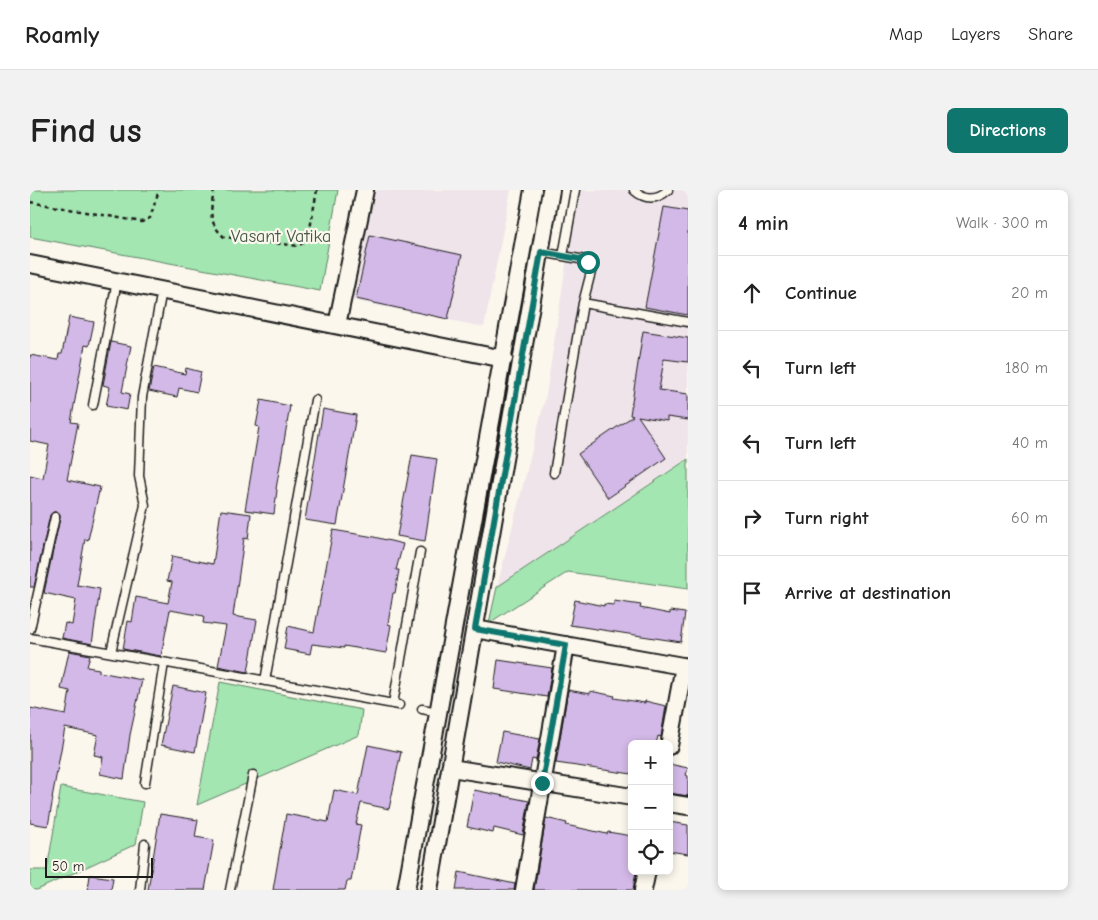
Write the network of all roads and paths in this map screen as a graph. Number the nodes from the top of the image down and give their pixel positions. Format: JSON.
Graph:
{"nodes":[{"id":1,"x":158,"y":190,"type":"edge"},
{"id":2,"x":214,"y":190,"type":"edge"},
{"id":3,"x":317,"y":190,"type":"edge"},
{"id":4,"x":365,"y":190,"type":"edge"},
{"id":5,"x":534,"y":190,"type":"edge"},
{"id":6,"x":551,"y":190,"type":"edge"},
{"id":7,"x":576,"y":190,"type":"edge"},
{"id":8,"x":634,"y":190,"type":"edge"},
{"id":9,"x":668,"y":190,"type":"edge"},
{"id":10,"x":30,"y":202,"type":"edge"},
{"id":11,"x":541,"y":252,"type":"junction"},
{"id":12,"x":563,"y":256,"type":"junction"},
{"id":13,"x":30,"y":264,"type":"edge"},
{"id":14,"x":117,"y":281,"type":"junction"},
{"id":15,"x":162,"y":290,"type":"junction"},
{"id":16,"x":583,"y":303,"type":"junction"},
{"id":17,"x":688,"y":322,"type":"edge"},
{"id":18,"x":337,"y":325,"type":"junction"},
{"id":19,"x":504,"y":359,"type":"junction"},
{"id":20,"x":315,"y":400,"type":"dead end"},
{"id":21,"x":93,"y":405,"type":"dead end"},
{"id":22,"x":554,"y":473,"type":"dead end"},
{"id":23,"x":55,"y":517,"type":"dead end"},
{"id":24,"x":420,"y":552,"type":"dead end"},
{"id":25,"x":30,"y":629,"type":"edge"},
{"id":26,"x":475,"y":629,"type":"junction"},
{"id":27,"x":30,"y":638,"type":"edge"},
{"id":28,"x":566,"y":645,"type":"junction"},
{"id":29,"x":112,"y":652,"type":"junction"},
{"id":30,"x":164,"y":664,"type":"junction"},
{"id":31,"x":686,"y":666,"type":"edge"},
{"id":32,"x":265,"y":681,"type":"junction"},
{"id":33,"x":430,"y":710,"type":"junction"},
{"id":34,"x":461,"y":711,"type":"junction"},
{"id":35,"x":670,"y":740,"type":"edge"},
{"id":36,"x":450,"y":768,"type":"junction"},
{"id":37,"x":253,"y":775,"type":"dead end"},
{"id":38,"x":145,"y":783,"type":"dead end"},
{"id":39,"x":542,"y":783,"type":"junction"},
{"id":40,"x":628,"y":796,"type":"edge"},
{"id":41,"x":673,"y":804,"type":"edge"},
{"id":42,"x":688,"y":806,"type":"edge"},
{"id":43,"x":145,"y":844,"type":"dead end"},
{"id":44,"x":646,"y":875,"type":"edge"},
{"id":45,"x":140,"y":890,"type":"edge"},
{"id":46,"x":230,"y":890,"type":"edge"},
{"id":47,"x":406,"y":890,"type":"edge"},
{"id":48,"x":429,"y":890,"type":"edge"},
{"id":49,"x":524,"y":890,"type":"edge"},
{"id":50,"x":643,"y":890,"type":"edge"}],
"edges":[{"from":1,"to":10,"type":"path"},
{"from":2,"to":3,"type":"path"},
{"from":4,"to":18,"type":"street"},
{"from":5,"to":19,"type":"street"},
{"from":6,"to":11,"type":"street"},
{"from":7,"to":12,"type":"lane"},
{"from":8,"to":9,"type":"lane"},
{"from":11,"to":12,"type":"lane"},
{"from":11,"to":26,"type":"street"},
{"from":12,"to":16,"type":"lane"},
{"from":13,"to":14,"type":"street"},
{"from":14,"to":15,"type":"street"},
{"from":14,"to":21,"type":"lane"},
{"from":15,"to":18,"type":"street"},
{"from":15,"to":29,"type":"lane"},
{"from":16,"to":17,"type":"lane"},
{"from":16,"to":22,"type":"lane"},
{"from":18,"to":19,"type":"street"},
{"from":19,"to":33,"type":"street"},
{"from":20,"to":32,"type":"lane"},
{"from":23,"to":25,"type":"lane"},
{"from":24,"to":32,"type":"lane"},
{"from":26,"to":28,"type":"street"},
{"from":26,"to":34,"type":"street"},
{"from":27,"to":29,"type":"lane"},
{"from":28,"to":31,"type":"street"},
{"from":28,"to":39,"type":"street"},
{"from":29,"to":30,"type":"lane"},
{"from":30,"to":32,"type":"lane"},
{"from":30,"to":38,"type":"lane"},
{"from":31,"to":35,"type":"street"},
{"from":33,"to":34,"type":"street"},
{"from":33,"to":47,"type":"street"},
{"from":34,"to":36,"type":"street"},
{"from":36,"to":39,"type":"street"},
{"from":36,"to":48,"type":"street"},
{"from":37,"to":46,"type":"lane"},
{"from":39,"to":40,"type":"street"},
{"from":39,"to":49,"type":"street"},
{"from":41,"to":42,"type":"street"},
{"from":43,"to":45,"type":"lane"},
{"from":44,"to":50,"type":"street"}]}
